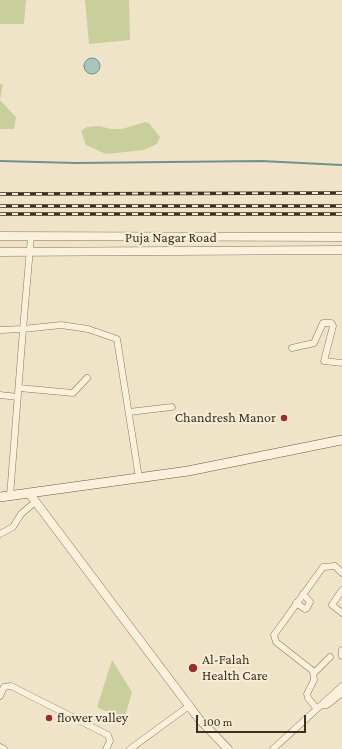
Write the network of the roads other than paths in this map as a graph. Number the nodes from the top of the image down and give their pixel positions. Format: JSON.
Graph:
{"nodes":[{"id":1,"x":0,"y":236,"type":"edge"},
{"id":2,"x":31,"y":237,"type":"junction"},
{"id":3,"x":342,"y":237,"type":"edge"},
{"id":4,"x":342,"y":250,"type":"edge"},
{"id":5,"x":0,"y":252,"type":"edge"},
{"id":6,"x":29,"y":252,"type":"junction"},
{"id":7,"x":23,"y":329,"type":"junction"},
{"id":8,"x":0,"y":330,"type":"edge"},
{"id":9,"x":292,"y":348,"type":"dead end"},
{"id":10,"x":342,"y":363,"type":"edge"},
{"id":11,"x":87,"y":378,"type":"dead end"},
{"id":12,"x":18,"y":388,"type":"junction"},
{"id":13,"x":0,"y":395,"type":"edge"},
{"id":14,"x":18,"y":397,"type":"junction"},
{"id":15,"x":172,"y":407,"type":"dead end"},
{"id":16,"x":129,"y":412,"type":"junction"},
{"id":17,"x":342,"y":440,"type":"edge"},
{"id":18,"x":139,"y":478,"type":"junction"},
{"id":19,"x":30,"y":493,"type":"junction"},
{"id":20,"x":10,"y":496,"type":"junction"},
{"id":21,"x":0,"y":497,"type":"edge"},
{"id":22,"x":35,"y":502,"type":"junction"},
{"id":23,"x":0,"y":534,"type":"edge"},
{"id":24,"x":342,"y":573,"type":"edge"},
{"id":25,"x":342,"y":590,"type":"edge"},
{"id":26,"x":303,"y":594,"type":"junction"},
{"id":27,"x":296,"y":603,"type":"junction"},
{"id":28,"x":342,"y":613,"type":"edge"},
{"id":29,"x":342,"y":650,"type":"edge"},
{"id":30,"x":342,"y":656,"type":"edge"},
{"id":31,"x":330,"y":657,"type":"dead end"},
{"id":32,"x":314,"y":673,"type":"junction"},
{"id":33,"x":342,"y":686,"type":"edge"},
{"id":34,"x":342,"y":693,"type":"edge"},
{"id":35,"x":0,"y":696,"type":"edge"},
{"id":36,"x":189,"y":706,"type":"junction"},
{"id":37,"x":320,"y":707,"type":"junction"},
{"id":38,"x":0,"y":747,"type":"edge"},
{"id":39,"x":4,"y":749,"type":"edge"},
{"id":40,"x":106,"y":749,"type":"edge"},
{"id":41,"x":130,"y":749,"type":"edge"},
{"id":42,"x":228,"y":749,"type":"edge"},
{"id":43,"x":273,"y":749,"type":"edge"}],
"edges":[{"from":1,"to":2,"type":"street","name":"Puja Nagar Road"},
{"from":2,"to":3,"type":"street","name":"Puja Nagar Road"},
{"from":2,"to":6,"type":"street"},
{"from":4,"to":6,"type":"street","name":"Puja Nagar Road"},
{"from":5,"to":6,"type":"street","name":"Puja Nagar Road"},
{"from":6,"to":7,"type":"street"},
{"from":7,"to":8,"type":"street"},
{"from":7,"to":12,"type":"street"},
{"from":7,"to":16,"type":"street"},
{"from":9,"to":10,"type":"street"},
{"from":11,"to":12,"type":"street"},
{"from":12,"to":14,"type":"street"},
{"from":13,"to":14,"type":"street"},
{"from":14,"to":20,"type":"street"},
{"from":15,"to":16,"type":"street"},
{"from":16,"to":18,"type":"street"},
{"from":17,"to":18,"type":"main road"},
{"from":18,"to":19,"type":"main road"},
{"from":19,"to":20,"type":"main road"},
{"from":19,"to":22,"type":"street"},
{"from":20,"to":21,"type":"main road"},
{"from":22,"to":23,"type":"street"},
{"from":22,"to":36,"type":"street"},
{"from":24,"to":26,"type":"street"},
{"from":25,"to":28,"type":"street"},
{"from":26,"to":27,"type":"street"},
{"from":26,"to":27,"type":"street"},
{"from":27,"to":32,"type":"street"},
{"from":29,"to":30,"type":"street"},
{"from":31,"to":32,"type":"street"},
{"from":32,"to":37,"type":"street"},
{"from":33,"to":37,"type":"street"},
{"from":34,"to":37,"type":"street"},
{"from":35,"to":40,"type":"street"},
{"from":36,"to":41,"type":"street"},
{"from":36,"to":42,"type":"street"},
{"from":37,"to":43,"type":"street"},
{"from":38,"to":39,"type":"street"}]}
